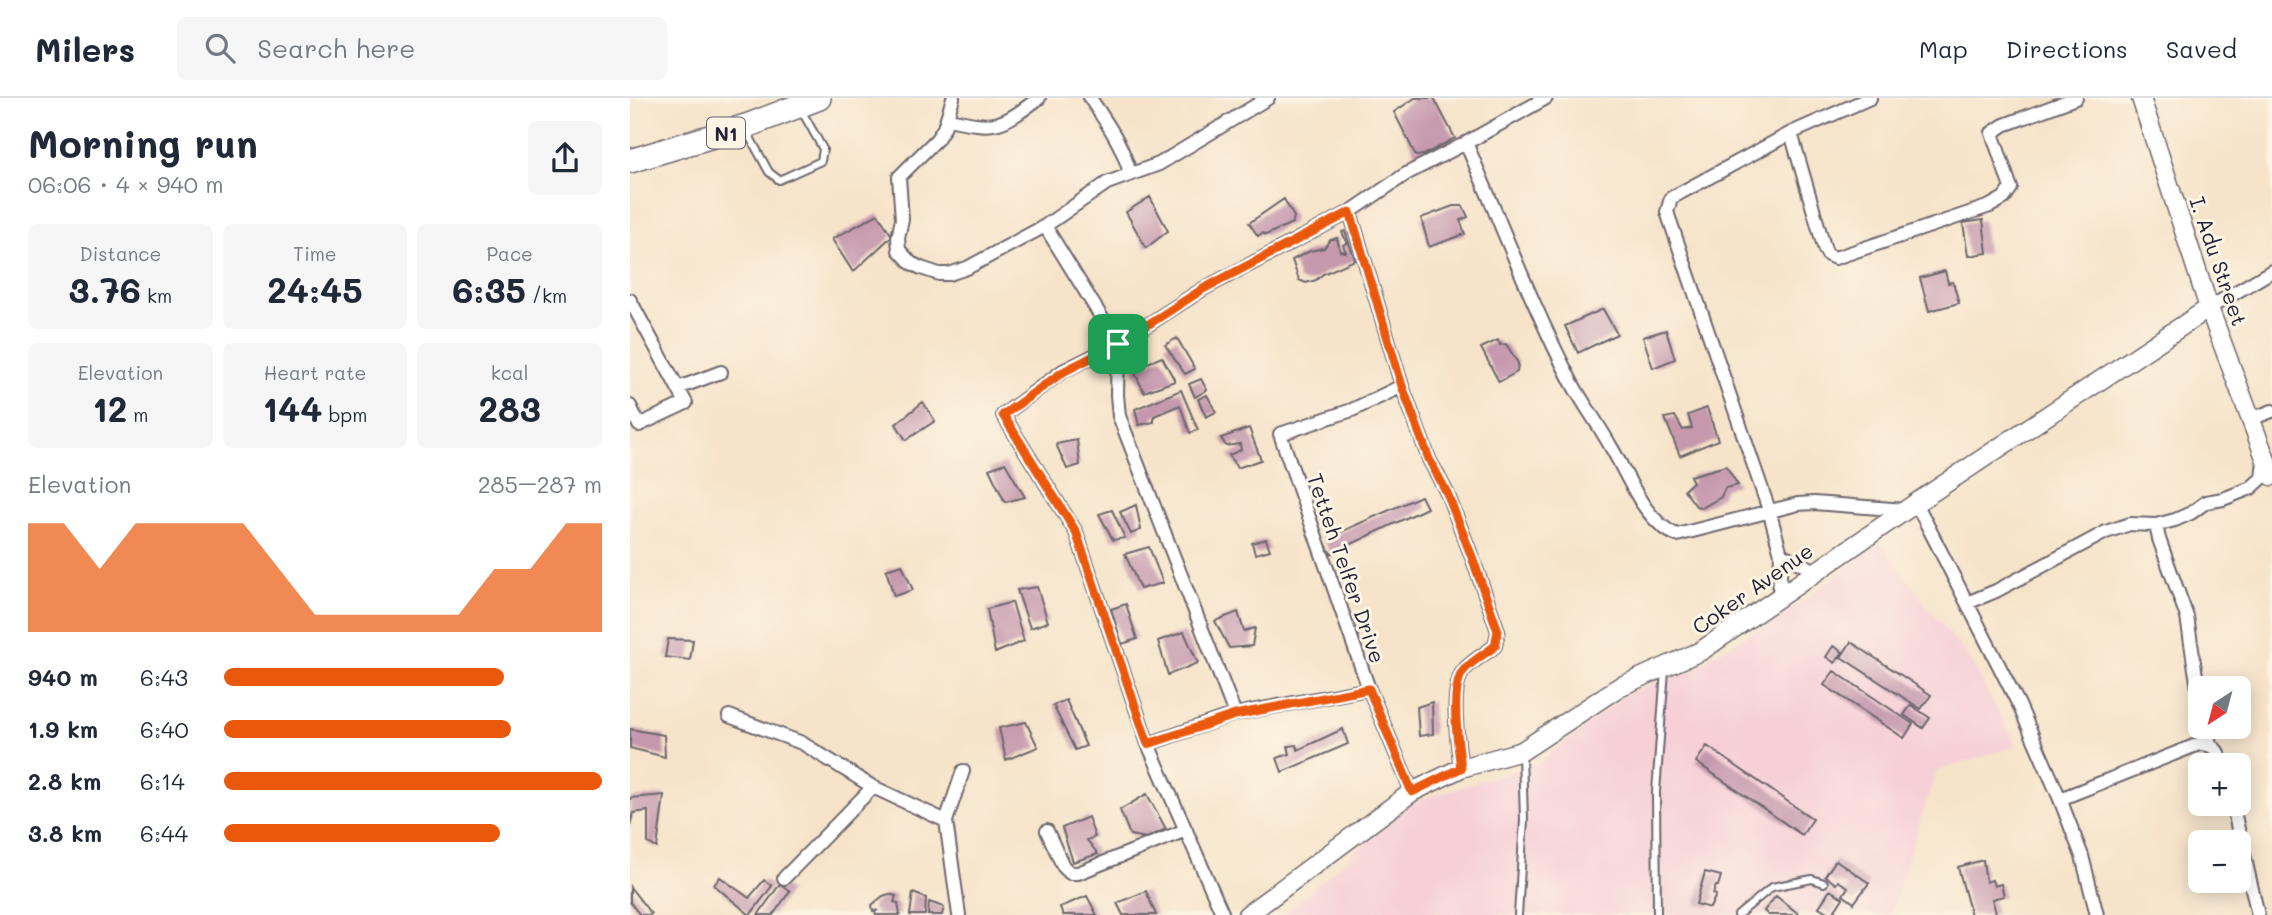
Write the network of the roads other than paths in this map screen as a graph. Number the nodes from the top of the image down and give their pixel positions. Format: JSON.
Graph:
{"nodes":[{"id":1,"x":953,"y":98,"type":"edge"},
{"id":2,"x":1039,"y":98,"type":"edge"},
{"id":3,"x":1090,"y":98,"type":"edge"},
{"id":4,"x":1268,"y":98,"type":"edge"},
{"id":5,"x":1546,"y":98,"type":"edge"},
{"id":6,"x":1870,"y":98,"type":"edge"},
{"id":7,"x":2076,"y":98,"type":"edge"},
{"id":8,"x":2141,"y":98,"type":"edge"},
{"id":9,"x":809,"y":102,"type":"edge"},
{"id":10,"x":948,"y":118,"type":"junction"},
{"id":11,"x":744,"y":127,"type":"junction"},
{"id":12,"x":1791,"y":133,"type":"junction"},
{"id":13,"x":1466,"y":143,"type":"junction"},
{"id":14,"x":630,"y":161,"type":"edge"},
{"id":15,"x":1129,"y":174,"type":"junction"},
{"id":16,"x":1350,"y":212,"type":"junction"},
{"id":17,"x":1045,"y":226,"type":"junction"},
{"id":18,"x":2272,"y":271,"type":"edge"},
{"id":19,"x":630,"y":301,"type":"edge"},
{"id":20,"x":2210,"y":308,"type":"junction"},
{"id":21,"x":1118,"y":344,"type":"junction"},
{"id":22,"x":721,"y":372,"type":"dead end"},
{"id":23,"x":1402,"y":386,"type":"junction"},
{"id":24,"x":678,"y":387,"type":"junction"},
{"id":25,"x":630,"y":406,"type":"edge"},
{"id":26,"x":2272,"y":411,"type":"edge"},
{"id":27,"x":2251,"y":419,"type":"junction"},
{"id":28,"x":2264,"y":456,"type":"junction"},
{"id":29,"x":2272,"y":476,"type":"edge"},
{"id":30,"x":1910,"y":506,"type":"junction"},
{"id":31,"x":1769,"y":510,"type":"junction"},
{"id":32,"x":2156,"y":525,"type":"junction"},
{"id":33,"x":1780,"y":554,"type":"junction"},
{"id":34,"x":1816,"y":571,"type":"junction"},
{"id":35,"x":1779,"y":597,"type":"junction"},
{"id":36,"x":1967,"y":603,"type":"junction"},
{"id":37,"x":1665,"y":668,"type":"junction"},
{"id":38,"x":2196,"y":676,"type":"edge"},
{"id":39,"x":1369,"y":689,"type":"junction"},
{"id":40,"x":1235,"y":715,"type":"junction"},
{"id":41,"x":729,"y":716,"type":"dead end"},
{"id":42,"x":2209,"y":739,"type":"edge"},
{"id":43,"x":1148,"y":744,"type":"junction"},
{"id":44,"x":2210,"y":744,"type":"junction"},
{"id":45,"x":1522,"y":751,"type":"junction"},
{"id":46,"x":2220,"y":753,"type":"edge"},
{"id":47,"x":1461,"y":768,"type":"junction"},
{"id":48,"x":963,"y":771,"type":"dead end"},
{"id":49,"x":873,"y":787,"type":"junction"},
{"id":50,"x":1412,"y":792,"type":"junction"},
{"id":51,"x":2060,"y":799,"type":"junction"},
{"id":52,"x":2235,"y":816,"type":"edge"},
{"id":53,"x":946,"y":821,"type":"junction"},
{"id":54,"x":1186,"y":830,"type":"junction"},
{"id":55,"x":1047,"y":831,"type":"dead end"},
{"id":56,"x":784,"y":878,"type":"dead end"},
{"id":57,"x":1824,"y":883,"type":"dead end"},
{"id":58,"x":1257,"y":912,"type":"edge"},
{"id":59,"x":959,"y":915,"type":"edge"},
{"id":60,"x":1223,"y":915,"type":"edge"},
{"id":61,"x":1518,"y":915,"type":"edge"},
{"id":62,"x":1657,"y":915,"type":"edge"},
{"id":63,"x":1738,"y":915,"type":"edge"},
{"id":64,"x":2097,"y":915,"type":"edge"},
{"id":65,"x":2258,"y":915,"type":"edge"}],
"edges":[{"from":1,"to":10,"type":"street"},
{"from":2,"to":10,"type":"street"},
{"from":3,"to":15,"type":"street"},
{"from":4,"to":15,"type":"street"},
{"from":5,"to":13,"type":"street"},
{"from":6,"to":12,"type":"street"},
{"from":7,"to":12,"type":"street"},
{"from":8,"to":20,"type":"street","name":"I. Adu Street"},
{"from":9,"to":11,"type":"highway","number":"N1"},
{"from":9,"to":11,"type":"lane"},
{"from":10,"to":17,"type":"street"},
{"from":11,"to":14,"type":"highway","number":"N1"},
{"from":12,"to":31,"type":"street"},
{"from":13,"to":16,"type":"street"},
{"from":13,"to":31,"type":"street"},
{"from":15,"to":17,"type":"street"},
{"from":16,"to":21,"type":"street"},
{"from":16,"to":23,"type":"street"},
{"from":17,"to":21,"type":"street"},
{"from":18,"to":20,"type":"street","name":"Coker Avenue"},
{"from":19,"to":24,"type":"street"},
{"from":20,"to":27,"type":"street","name":"I. Adu Street"},
{"from":20,"to":30,"type":"street","name":"Coker Avenue"},
{"from":21,"to":40,"type":"street"},
{"from":21,"to":43,"type":"street"},
{"from":22,"to":24,"type":"street"},
{"from":23,"to":39,"type":"street","name":"Tetteh Telfer Drive"},
{"from":23,"to":47,"type":"street"},
{"from":24,"to":25,"type":"street"},
{"from":26,"to":27,"type":"street"},
{"from":27,"to":28,"type":"street","name":"I. Adu Street"},
{"from":28,"to":29,"type":"street","name":"I. Adu Street"},
{"from":28,"to":32,"type":"street"},
{"from":30,"to":31,"type":"street"},
{"from":30,"to":34,"type":"street","name":"Coker Avenue"},
{"from":30,"to":36,"type":"street"},
{"from":31,"to":33,"type":"street"},
{"from":32,"to":36,"type":"street"},
{"from":32,"to":38,"type":"street"},
{"from":33,"to":34,"type":"street"},
{"from":33,"to":35,"type":"street"},
{"from":34,"to":35,"type":"street","name":"Coker Avenue"},
{"from":35,"to":37,"type":"street","name":"Coker Avenue"},
{"from":36,"to":51,"type":"street"},
{"from":37,"to":45,"type":"street","name":"Coker Avenue"},
{"from":37,"to":62,"type":"lane"},
{"from":39,"to":40,"type":"street"},
{"from":39,"to":50,"type":"street","name":"Tetteh Telfer Drive"},
{"from":40,"to":43,"type":"street"},
{"from":41,"to":49,"type":"street"},
{"from":42,"to":44,"type":"street"},
{"from":43,"to":54,"type":"street"},
{"from":44,"to":46,"type":"street"},
{"from":44,"to":51,"type":"street"},
{"from":45,"to":47,"type":"street","name":"Coker Avenue"},
{"from":45,"to":61,"type":"lane"},
{"from":47,"to":50,"type":"street","name":"Coker Avenue"},
{"from":48,"to":53,"type":"street"},
{"from":49,"to":53,"type":"street"},
{"from":49,"to":56,"type":"street"},
{"from":50,"to":58,"type":"street","name":"Coker Avenue"},
{"from":51,"to":64,"type":"street"},
{"from":52,"to":65,"type":"street"},
{"from":53,"to":59,"type":"street"},
{"from":54,"to":55,"type":"street"},
{"from":54,"to":60,"type":"street"},
{"from":57,"to":63,"type":"lane"}]}
